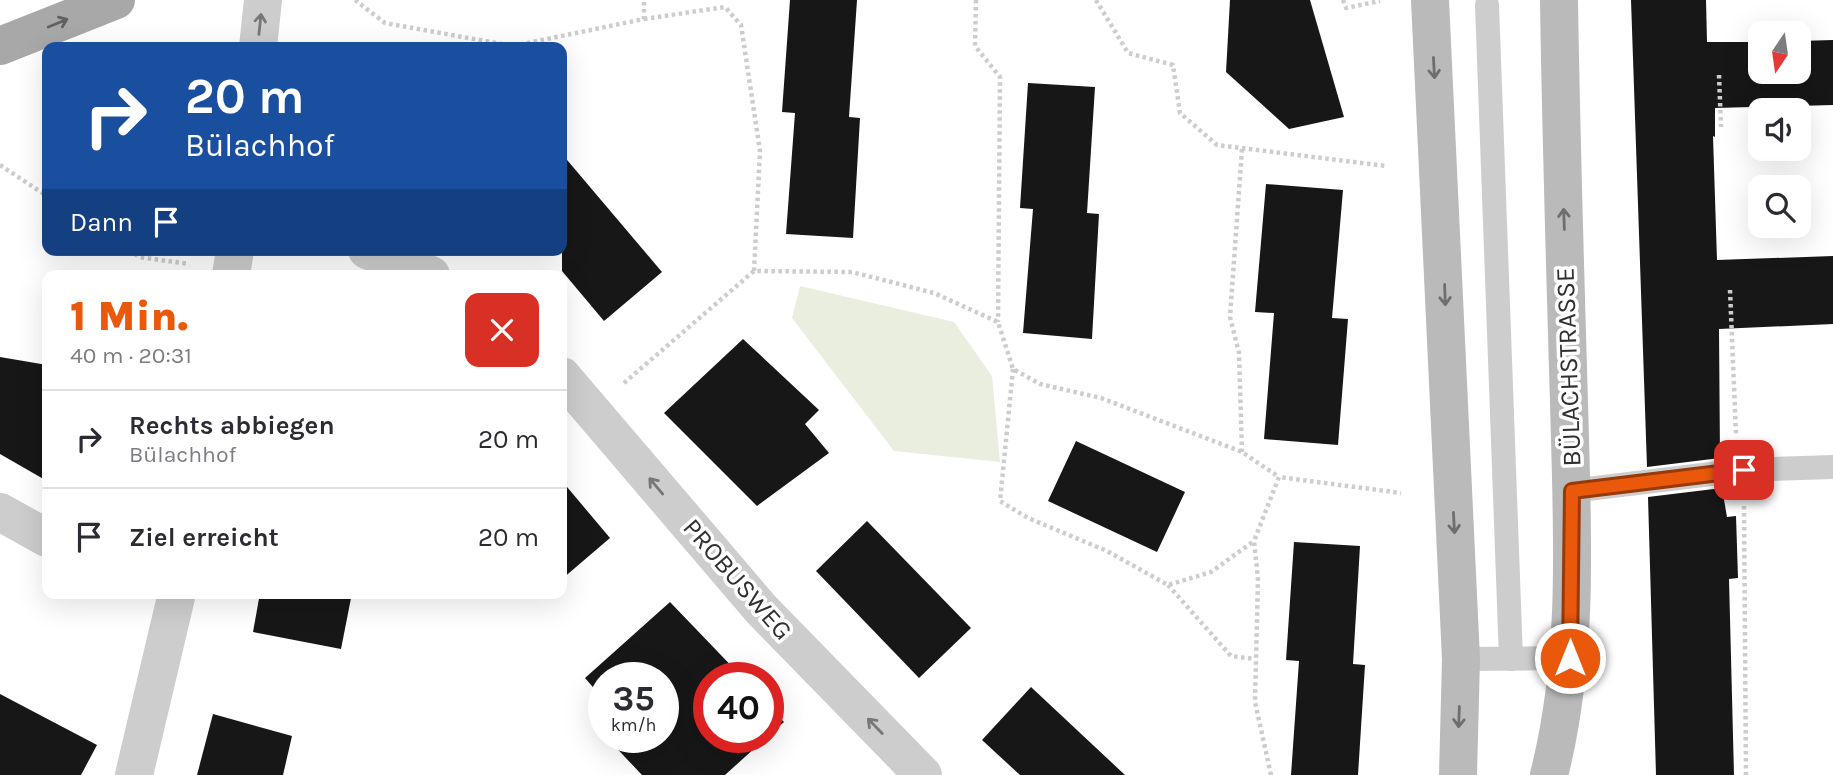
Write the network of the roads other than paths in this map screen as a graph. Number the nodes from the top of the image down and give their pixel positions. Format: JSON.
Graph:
{"nodes":[{"id":1,"x":116,"y":0,"type":"edge"},
{"id":2,"x":263,"y":0,"type":"edge"},
{"id":3,"x":1430,"y":0,"type":"edge"},
{"id":4,"x":1559,"y":0,"type":"edge"},
{"id":5,"x":1487,"y":5,"type":"dead end"},
{"id":6,"x":259,"y":42,"type":"edge"},
{"id":7,"x":0,"y":46,"type":"edge"},
{"id":8,"x":229,"y":256,"type":"edge"},
{"id":9,"x":382,"y":256,"type":"edge"},
{"id":10,"x":215,"y":270,"type":"edge"},
{"id":11,"x":418,"y":270,"type":"edge"},
{"id":12,"x":567,"y":382,"type":"edge"},
{"id":13,"x":1833,"y":467,"type":"edge"},
{"id":14,"x":1572,"y":491,"type":"junction"},
{"id":15,"x":0,"y":512,"type":"edge"},
{"id":16,"x":42,"y":535,"type":"edge"},
{"id":17,"x":167,"y":599,"type":"edge"},
{"id":18,"x":1570,"y":658,"type":"junction"},
{"id":19,"x":1461,"y":659,"type":"junction"},
{"id":20,"x":1511,"y":659,"type":"junction"},
{"id":21,"x":134,"y":775,"type":"edge"},
{"id":22,"x":923,"y":775,"type":"edge"},
{"id":23,"x":1458,"y":775,"type":"edge"},
{"id":24,"x":1549,"y":775,"type":"edge"}],
"edges":[{"from":7,"to":1,"type":"main road","one_way":true},
{"from":6,"to":2,"type":"street","one_way":true},
{"from":3,"to":19,"type":"street","one_way":true},
{"from":14,"to":4,"type":"street","name":"BÜLACHSTRASSE","one_way":true},
{"from":5,"to":20,"type":"lane"},
{"from":8,"to":10,"type":"street"},
{"from":9,"to":11,"type":"street"},
{"from":22,"to":12,"type":"street","name":"PROBUSWEG","one_way":true},
{"from":13,"to":14,"type":"lane"},
{"from":14,"to":18,"type":"street","name":"BÜLACHSTRASSE"},
{"from":15,"to":16,"type":"street"},
{"from":17,"to":21,"type":"street"},
{"from":18,"to":20,"type":"lane"},
{"from":18,"to":24,"type":"street","name":"BÜLACHSTRASSE"},
{"from":19,"to":20,"type":"lane"},
{"from":19,"to":23,"type":"street","one_way":true}]}
